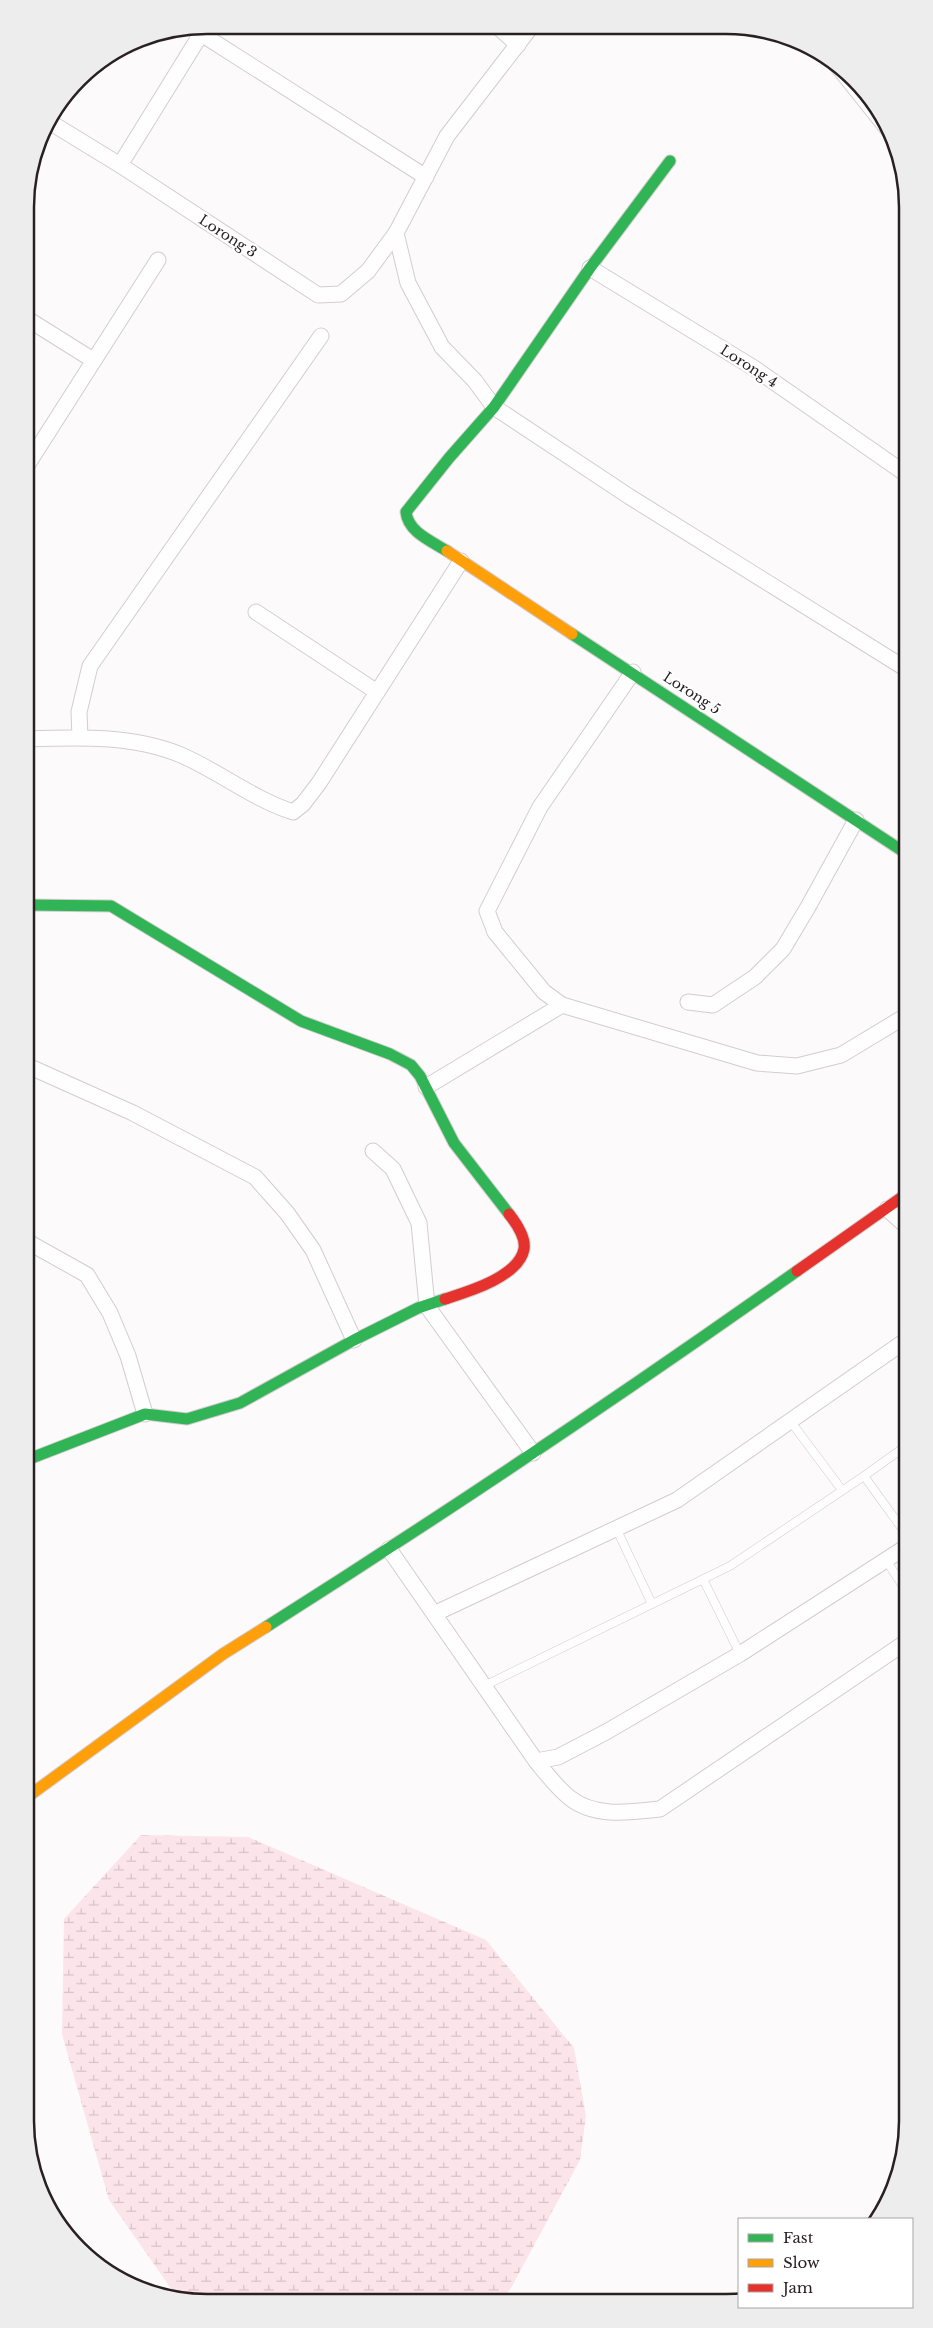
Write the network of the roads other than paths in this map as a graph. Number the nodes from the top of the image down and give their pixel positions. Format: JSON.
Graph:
{"nodes":[{"id":1,"x":194,"y":34,"type":"edge"},
{"id":2,"x":201,"y":34,"type":"edge"},
{"id":3,"x":506,"y":34,"type":"edge"},
{"id":4,"x":526,"y":34,"type":"edge"},
{"id":5,"x":518,"y":45,"type":"junction"},
{"id":6,"x":55,"y":125,"type":"edge"},
{"id":7,"x":670,"y":160,"type":"dead end"},
{"id":8,"x":120,"y":165,"type":"junction"},
{"id":9,"x":426,"y":177,"type":"junction"},
{"id":10,"x":396,"y":233,"type":"junction"},
{"id":11,"x":158,"y":260,"type":"dead end"},
{"id":12,"x":590,"y":268,"type":"junction"},
{"id":13,"x":34,"y":323,"type":"edge"},
{"id":14,"x":321,"y":336,"type":"dead end"},
{"id":15,"x":93,"y":360,"type":"junction"},
{"id":16,"x":494,"y":407,"type":"junction"},
{"id":17,"x":34,"y":454,"type":"edge"},
{"id":18,"x":899,"y":469,"type":"edge"},
{"id":19,"x":462,"y":561,"type":"junction"},
{"id":20,"x":256,"y":612,"type":"dead end"},
{"id":21,"x":899,"y":665,"type":"edge"},
{"id":22,"x":632,"y":672,"type":"junction"},
{"id":23,"x":377,"y":692,"type":"junction"},
{"id":24,"x":80,"y":737,"type":"junction"},
{"id":25,"x":34,"y":739,"type":"edge"},
{"id":26,"x":856,"y":820,"type":"junction"},
{"id":27,"x":899,"y":849,"type":"edge"},
{"id":28,"x":34,"y":905,"type":"edge"},
{"id":29,"x":688,"y":1002,"type":"dead end"},
{"id":30,"x":562,"y":1005,"type":"junction"},
{"id":31,"x":899,"y":1021,"type":"edge"},
{"id":32,"x":34,"y":1069,"type":"edge"},
{"id":33,"x":426,"y":1088,"type":"junction"},
{"id":34,"x":373,"y":1151,"type":"dead end"},
{"id":35,"x":899,"y":1200,"type":"edge"},
{"id":36,"x":887,"y":1209,"type":"junction"},
{"id":37,"x":899,"y":1220,"type":"edge"},
{"id":38,"x":34,"y":1245,"type":"edge"},
{"id":39,"x":427,"y":1306,"type":"junction"},
{"id":40,"x":354,"y":1340,"type":"junction"},
{"id":41,"x":899,"y":1345,"type":"edge"},
{"id":42,"x":145,"y":1414,"type":"junction"},
{"id":43,"x":791,"y":1422,"type":"junction"},
{"id":44,"x":899,"y":1451,"type":"edge"},
{"id":45,"x":533,"y":1453,"type":"junction"},
{"id":46,"x":34,"y":1457,"type":"edge"},
{"id":47,"x":864,"y":1476,"type":"junction"},
{"id":48,"x":842,"y":1490,"type":"junction"},
{"id":49,"x":899,"y":1524,"type":"edge"},
{"id":50,"x":616,"y":1528,"type":"junction"},
{"id":51,"x":389,"y":1549,"type":"junction"},
{"id":52,"x":899,"y":1552,"type":"edge"},
{"id":53,"x":886,"y":1560,"type":"junction"},
{"id":54,"x":703,"y":1579,"type":"junction"},
{"id":55,"x":899,"y":1580,"type":"edge"},
{"id":56,"x":652,"y":1604,"type":"junction"},
{"id":57,"x":436,"y":1614,"type":"junction"},
{"id":58,"x":899,"y":1647,"type":"edge"},
{"id":59,"x":740,"y":1654,"type":"junction"},
{"id":60,"x":484,"y":1686,"type":"junction"},
{"id":61,"x":536,"y":1761,"type":"junction"},
{"id":62,"x":34,"y":1792,"type":"edge"}],
"edges":[{"from":1,"to":8,"type":"street"},
{"from":2,"to":9,"type":"street"},
{"from":3,"to":5,"type":"street"},
{"from":4,"to":5,"type":"street","name":"Lorong 3"},
{"from":5,"to":9,"type":"street","name":"Lorong 3"},
{"from":6,"to":8,"type":"street","name":"Lorong 3"},
{"from":7,"to":12,"type":"street","name":"Lorong 5"},
{"from":8,"to":10,"type":"street","name":"Lorong 3"},
{"from":9,"to":10,"type":"street","name":"Lorong 3"},
{"from":10,"to":16,"type":"street"},
{"from":11,"to":15,"type":"street"},
{"from":12,"to":16,"type":"street","name":"Lorong 5"},
{"from":12,"to":18,"type":"street","name":"Lorong 4"},
{"from":13,"to":15,"type":"street"},
{"from":14,"to":24,"type":"street"},
{"from":15,"to":17,"type":"street"},
{"from":16,"to":19,"type":"street","name":"Lorong 5"},
{"from":16,"to":21,"type":"street"},
{"from":19,"to":22,"type":"street","name":"Lorong 5"},
{"from":19,"to":23,"type":"street"},
{"from":20,"to":23,"type":"street"},
{"from":22,"to":26,"type":"street","name":"Lorong 5"},
{"from":22,"to":30,"type":"street"},
{"from":23,"to":24,"type":"street"},
{"from":24,"to":25,"type":"street"},
{"from":26,"to":27,"type":"street","name":"Lorong 5"},
{"from":26,"to":29,"type":"street"},
{"from":28,"to":33,"type":"street"},
{"from":30,"to":31,"type":"street"},
{"from":30,"to":33,"type":"street"},
{"from":32,"to":40,"type":"street"},
{"from":33,"to":39,"type":"street"},
{"from":34,"to":39,"type":"street"},
{"from":35,"to":36,"type":"street"},
{"from":36,"to":37,"type":"street"},
{"from":36,"to":45,"type":"street"},
{"from":38,"to":42,"type":"street"},
{"from":39,"to":40,"type":"street"},
{"from":39,"to":45,"type":"street"},
{"from":40,"to":42,"type":"street"},
{"from":41,"to":43,"type":"street"},
{"from":42,"to":46,"type":"street"},
{"from":43,"to":48,"type":"lane"},
{"from":43,"to":50,"type":"street"},
{"from":44,"to":47,"type":"lane"},
{"from":45,"to":51,"type":"street"},
{"from":47,"to":48,"type":"lane"},
{"from":47,"to":49,"type":"lane"},
{"from":48,"to":54,"type":"lane"},
{"from":50,"to":56,"type":"lane"},
{"from":50,"to":57,"type":"street"},
{"from":51,"to":57,"type":"street"},
{"from":51,"to":62,"type":"street"},
{"from":52,"to":53,"type":"street"},
{"from":53,"to":55,"type":"lane"},
{"from":53,"to":59,"type":"street"},
{"from":54,"to":56,"type":"lane"},
{"from":54,"to":59,"type":"lane"},
{"from":56,"to":60,"type":"lane"},
{"from":57,"to":60,"type":"street"},
{"from":58,"to":61,"type":"street"},
{"from":59,"to":61,"type":"street"},
{"from":60,"to":61,"type":"street"}]}
